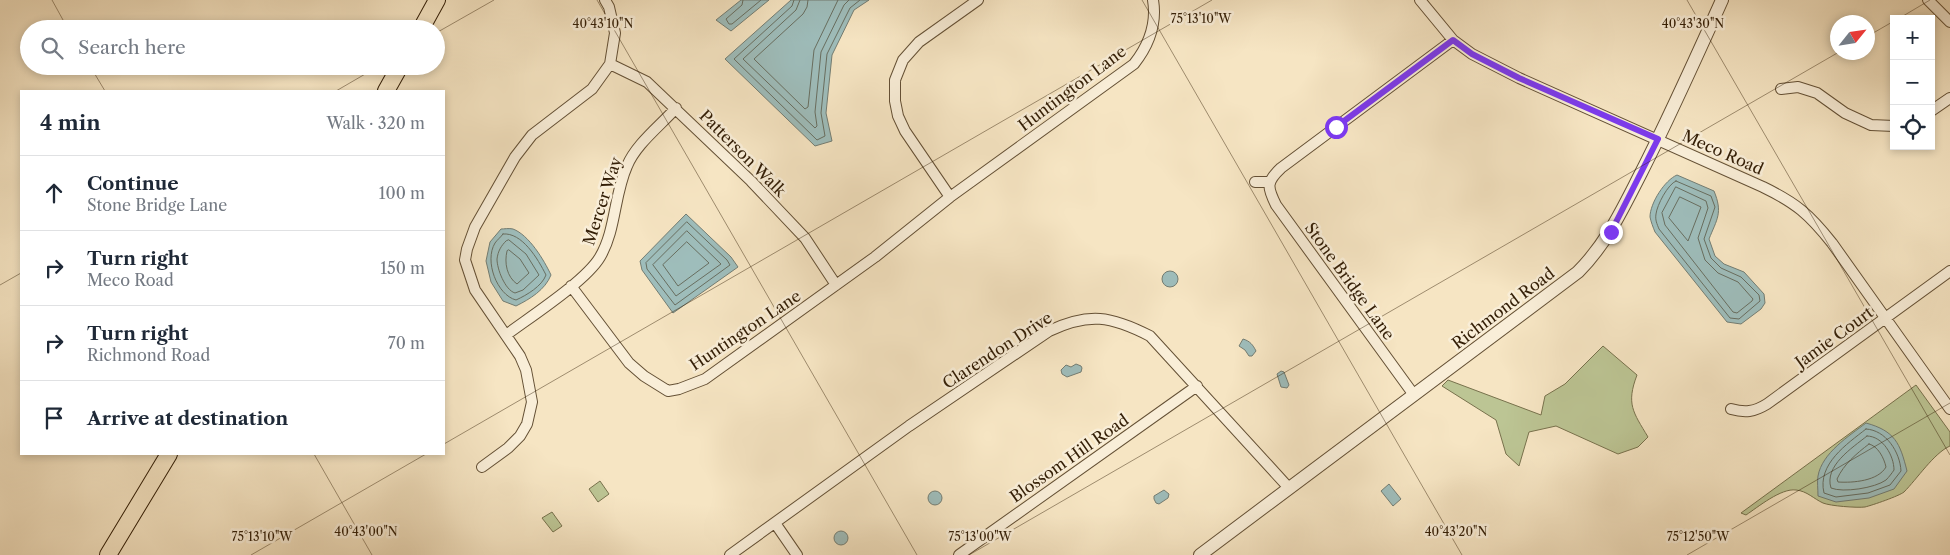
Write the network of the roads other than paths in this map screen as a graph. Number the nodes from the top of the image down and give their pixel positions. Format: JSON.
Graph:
{"nodes":[{"id":1,"x":437,"y":0,"type":"edge"},
{"id":2,"x":605,"y":0,"type":"edge"},
{"id":3,"x":978,"y":0,"type":"edge"},
{"id":4,"x":1153,"y":0,"type":"edge"},
{"id":5,"x":1420,"y":0,"type":"edge"},
{"id":6,"x":1722,"y":0,"type":"edge"},
{"id":7,"x":1928,"y":0,"type":"edge"},
{"id":8,"x":426,"y":20,"type":"edge"},
{"id":9,"x":1950,"y":22,"type":"edge"},
{"id":10,"x":1453,"y":40,"type":"junction"},
{"id":11,"x":610,"y":64,"type":"junction"},
{"id":12,"x":395,"y":75,"type":"edge"},
{"id":13,"x":387,"y":90,"type":"edge"},
{"id":14,"x":1781,"y":90,"type":"dead end"},
{"id":15,"x":1950,"y":98,"type":"edge"},
{"id":16,"x":676,"y":108,"type":"junction"},
{"id":17,"x":1935,"y":108,"type":"edge"},
{"id":18,"x":1890,"y":126,"type":"edge"},
{"id":19,"x":1658,"y":139,"type":"junction"},
{"id":20,"x":1255,"y":182,"type":"dead end"},
{"id":21,"x":1270,"y":182,"type":"junction"},
{"id":22,"x":950,"y":197,"type":"junction"},
{"id":23,"x":1950,"y":271,"type":"edge"},
{"id":24,"x":836,"y":285,"type":"junction"},
{"id":25,"x":571,"y":286,"type":"junction"},
{"id":26,"x":1885,"y":318,"type":"junction"},
{"id":27,"x":506,"y":335,"type":"junction"},
{"id":28,"x":1197,"y":386,"type":"junction"},
{"id":29,"x":1414,"y":395,"type":"junction"},
{"id":30,"x":1731,"y":409,"type":"dead end"},
{"id":31,"x":1950,"y":409,"type":"edge"},
{"id":32,"x":168,"y":455,"type":"edge"},
{"id":33,"x":482,"y":467,"type":"dead end"},
{"id":34,"x":1289,"y":488,"type":"junction"},
{"id":35,"x":775,"y":523,"type":"junction"},
{"id":36,"x":108,"y":555,"type":"edge"},
{"id":37,"x":730,"y":555,"type":"edge"},
{"id":38,"x":798,"y":555,"type":"edge"},
{"id":39,"x":958,"y":555,"type":"edge"},
{"id":40,"x":1200,"y":555,"type":"edge"}],
"edges":[{"from":1,"to":8,"type":"main road"},
{"from":2,"to":11,"type":"street"},
{"from":3,"to":22,"type":"street"},
{"from":4,"to":22,"type":"street","name":"Huntington Lane"},
{"from":5,"to":10,"type":"street","name":"Meco Road"},
{"from":6,"to":19,"type":"street","name":"Richmond Road"},
{"from":7,"to":9,"type":"street"},
{"from":10,"to":19,"type":"street","name":"Meco Road"},
{"from":10,"to":21,"type":"street"},
{"from":11,"to":16,"type":"street","name":"Patterson Walk"},
{"from":11,"to":27,"type":"street"},
{"from":12,"to":13,"type":"main road"},
{"from":14,"to":18,"type":"street"},
{"from":15,"to":17,"type":"street"},
{"from":16,"to":24,"type":"street","name":"Patterson Walk"},
{"from":16,"to":25,"type":"street","name":"Mercer Way"},
{"from":19,"to":26,"type":"street","name":"Meco Road"},
{"from":19,"to":29,"type":"street","name":"Richmond Road"},
{"from":20,"to":21,"type":"street"},
{"from":21,"to":29,"type":"street","name":"Stone Bridge Lane"},
{"from":22,"to":24,"type":"street","name":"Huntington Lane"},
{"from":23,"to":26,"type":"street","name":"Jamie Court"},
{"from":24,"to":25,"type":"street","name":"Huntington Lane"},
{"from":25,"to":27,"type":"street","name":"Mercer Way"},
{"from":26,"to":30,"type":"street","name":"Jamie Court"},
{"from":26,"to":31,"type":"street","name":"Meco Road"},
{"from":27,"to":33,"type":"street"},
{"from":28,"to":34,"type":"street","name":"Clarendon Drive"},
{"from":28,"to":35,"type":"street","name":"Clarendon Drive"},
{"from":28,"to":39,"type":"street","name":"Blossom Hill Road"},
{"from":29,"to":34,"type":"street","name":"Richmond Road"},
{"from":32,"to":36,"type":"main road"},
{"from":34,"to":40,"type":"street","name":"Richmond Road"},
{"from":35,"to":37,"type":"street","name":"Clarendon Drive"},
{"from":35,"to":38,"type":"street"}]}
